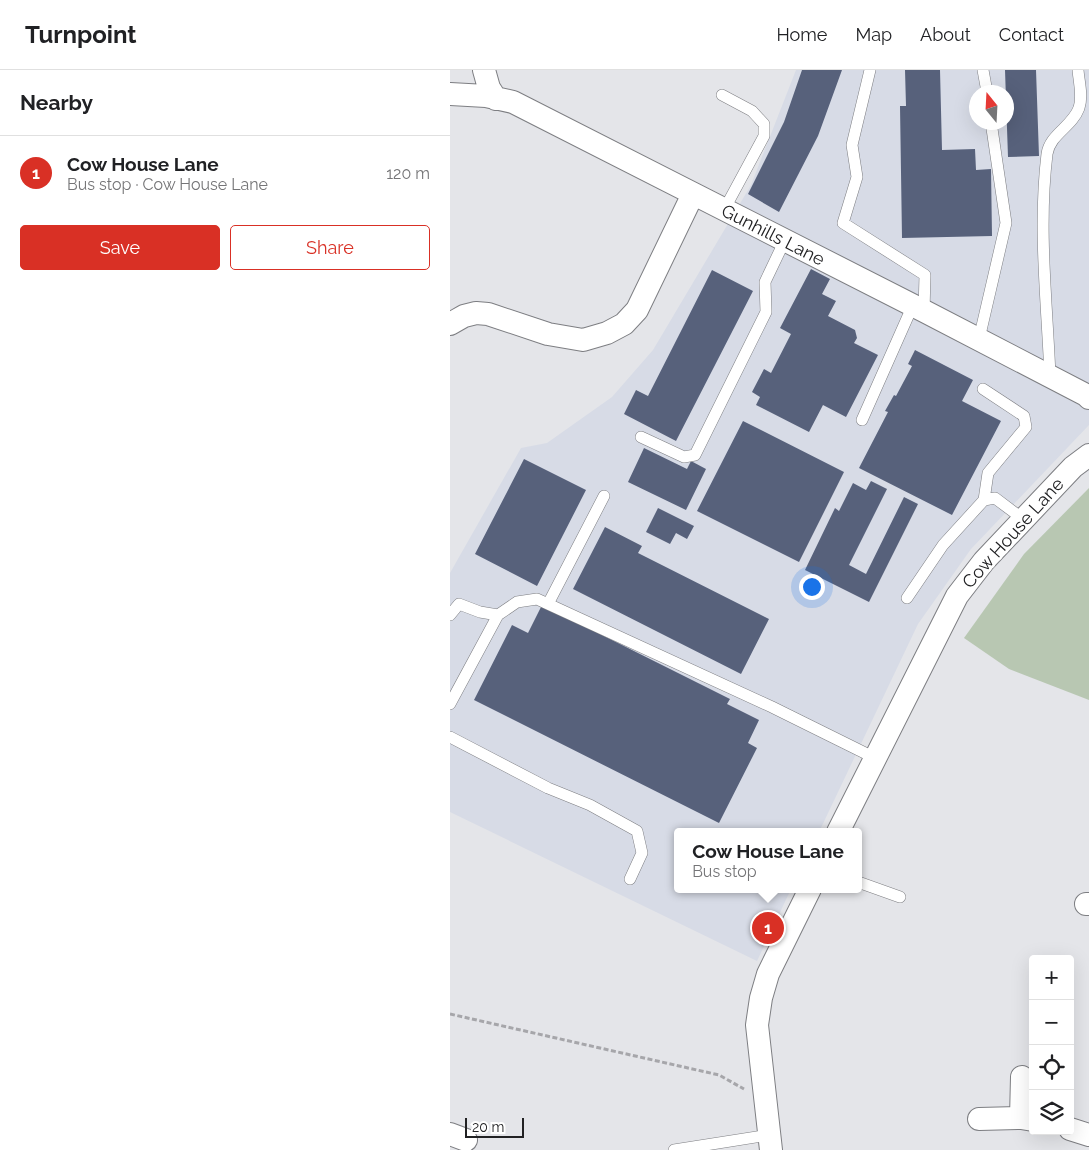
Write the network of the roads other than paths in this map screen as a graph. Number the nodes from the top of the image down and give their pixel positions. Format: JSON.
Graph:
{"nodes":[{"id":1,"x":484,"y":70,"type":"edge"},
{"id":2,"x":870,"y":70,"type":"edge"},
{"id":3,"x":983,"y":70,"type":"edge"},
{"id":4,"x":1078,"y":70,"type":"edge"},
{"id":5,"x":985,"y":85,"type":"edge"},
{"id":6,"x":450,"y":94,"type":"edge"},
{"id":7,"x":722,"y":95,"type":"dead end"},
{"id":8,"x":496,"y":99,"type":"junction"},
{"id":9,"x":992,"y":130,"type":"edge"},
{"id":10,"x":693,"y":194,"type":"junction"},
{"id":11,"x":724,"y":210,"type":"junction"},
{"id":12,"x":785,"y":240,"type":"junction"},
{"id":13,"x":919,"y":308,"type":"junction"},
{"id":14,"x":450,"y":324,"type":"edge"},
{"id":15,"x":979,"y":339,"type":"junction"},
{"id":16,"x":1050,"y":376,"type":"junction"},
{"id":17,"x":983,"y":389,"type":"dead end"},
{"id":18,"x":1089,"y":398,"type":"edge"},
{"id":19,"x":862,"y":420,"type":"dead end"},
{"id":20,"x":641,"y":436,"type":"dead end"},
{"id":21,"x":1089,"y":455,"type":"edge"},
{"id":22,"x":604,"y":496,"type":"dead end"},
{"id":23,"x":984,"y":500,"type":"junction"},
{"id":24,"x":1023,"y":519,"type":"junction"},
{"id":25,"x":908,"y":598,"type":"dead end"},
{"id":26,"x":548,"y":604,"type":"junction"},
{"id":27,"x":450,"y":615,"type":"edge"},
{"id":28,"x":498,"y":615,"type":"junction"},
{"id":29,"x":450,"y":704,"type":"edge"},
{"id":30,"x":450,"y":737,"type":"edge"},
{"id":31,"x":875,"y":758,"type":"junction"},
{"id":32,"x":840,"y":828,"type":"edge"},
{"id":33,"x":630,"y":878,"type":"dead end"},
{"id":34,"x":862,"y":883,"type":"edge"},
{"id":35,"x":808,"y":893,"type":"edge"},
{"id":36,"x":900,"y":897,"type":"dead end"},
{"id":37,"x":1022,"y":1077,"type":"dead end"},
{"id":38,"x":979,"y":1119,"type":"dead end"},
{"id":39,"x":1027,"y":1119,"type":"edge"},
{"id":40,"x":1074,"y":1130,"type":"edge"},
{"id":41,"x":1089,"y":1135,"type":"edge"},
{"id":42,"x":770,"y":1142,"type":"edge"},
{"id":43,"x":674,"y":1150,"type":"edge"}],
"edges":[{"from":1,"to":8,"type":"street"},
{"from":2,"to":13,"type":"lane"},
{"from":3,"to":5,"type":"lane"},
{"from":4,"to":16,"type":"lane"},
{"from":6,"to":8,"type":"street","name":"Gunhills Lane"},
{"from":7,"to":11,"type":"lane"},
{"from":8,"to":10,"type":"street","name":"Gunhills Lane"},
{"from":9,"to":15,"type":"lane"},
{"from":10,"to":11,"type":"street","name":"Gunhills Lane"},
{"from":10,"to":14,"type":"street"},
{"from":11,"to":12,"type":"street","name":"Gunhills Lane"},
{"from":12,"to":13,"type":"street","name":"Gunhills Lane"},
{"from":12,"to":20,"type":"lane"},
{"from":13,"to":15,"type":"street","name":"Gunhills Lane"},
{"from":13,"to":19,"type":"lane"},
{"from":15,"to":16,"type":"street","name":"Gunhills Lane"},
{"from":16,"to":18,"type":"street","name":"Gunhills Lane"},
{"from":17,"to":23,"type":"lane"},
{"from":21,"to":24,"type":"street","name":"Cow House Lane"},
{"from":22,"to":26,"type":"lane"},
{"from":23,"to":24,"type":"lane"},
{"from":23,"to":25,"type":"lane"},
{"from":24,"to":31,"type":"street","name":"Cow House Lane"},
{"from":26,"to":28,"type":"lane"},
{"from":26,"to":31,"type":"lane"},
{"from":27,"to":28,"type":"lane"},
{"from":28,"to":29,"type":"lane"},
{"from":30,"to":33,"type":"lane"},
{"from":31,"to":32,"type":"street","name":"Cow House Lane"},
{"from":34,"to":36,"type":"lane"},
{"from":35,"to":42,"type":"street"},
{"from":37,"to":39,"type":"street"},
{"from":38,"to":39,"type":"street"},
{"from":40,"to":41,"type":"street"},
{"from":42,"to":43,"type":"lane"}]}
